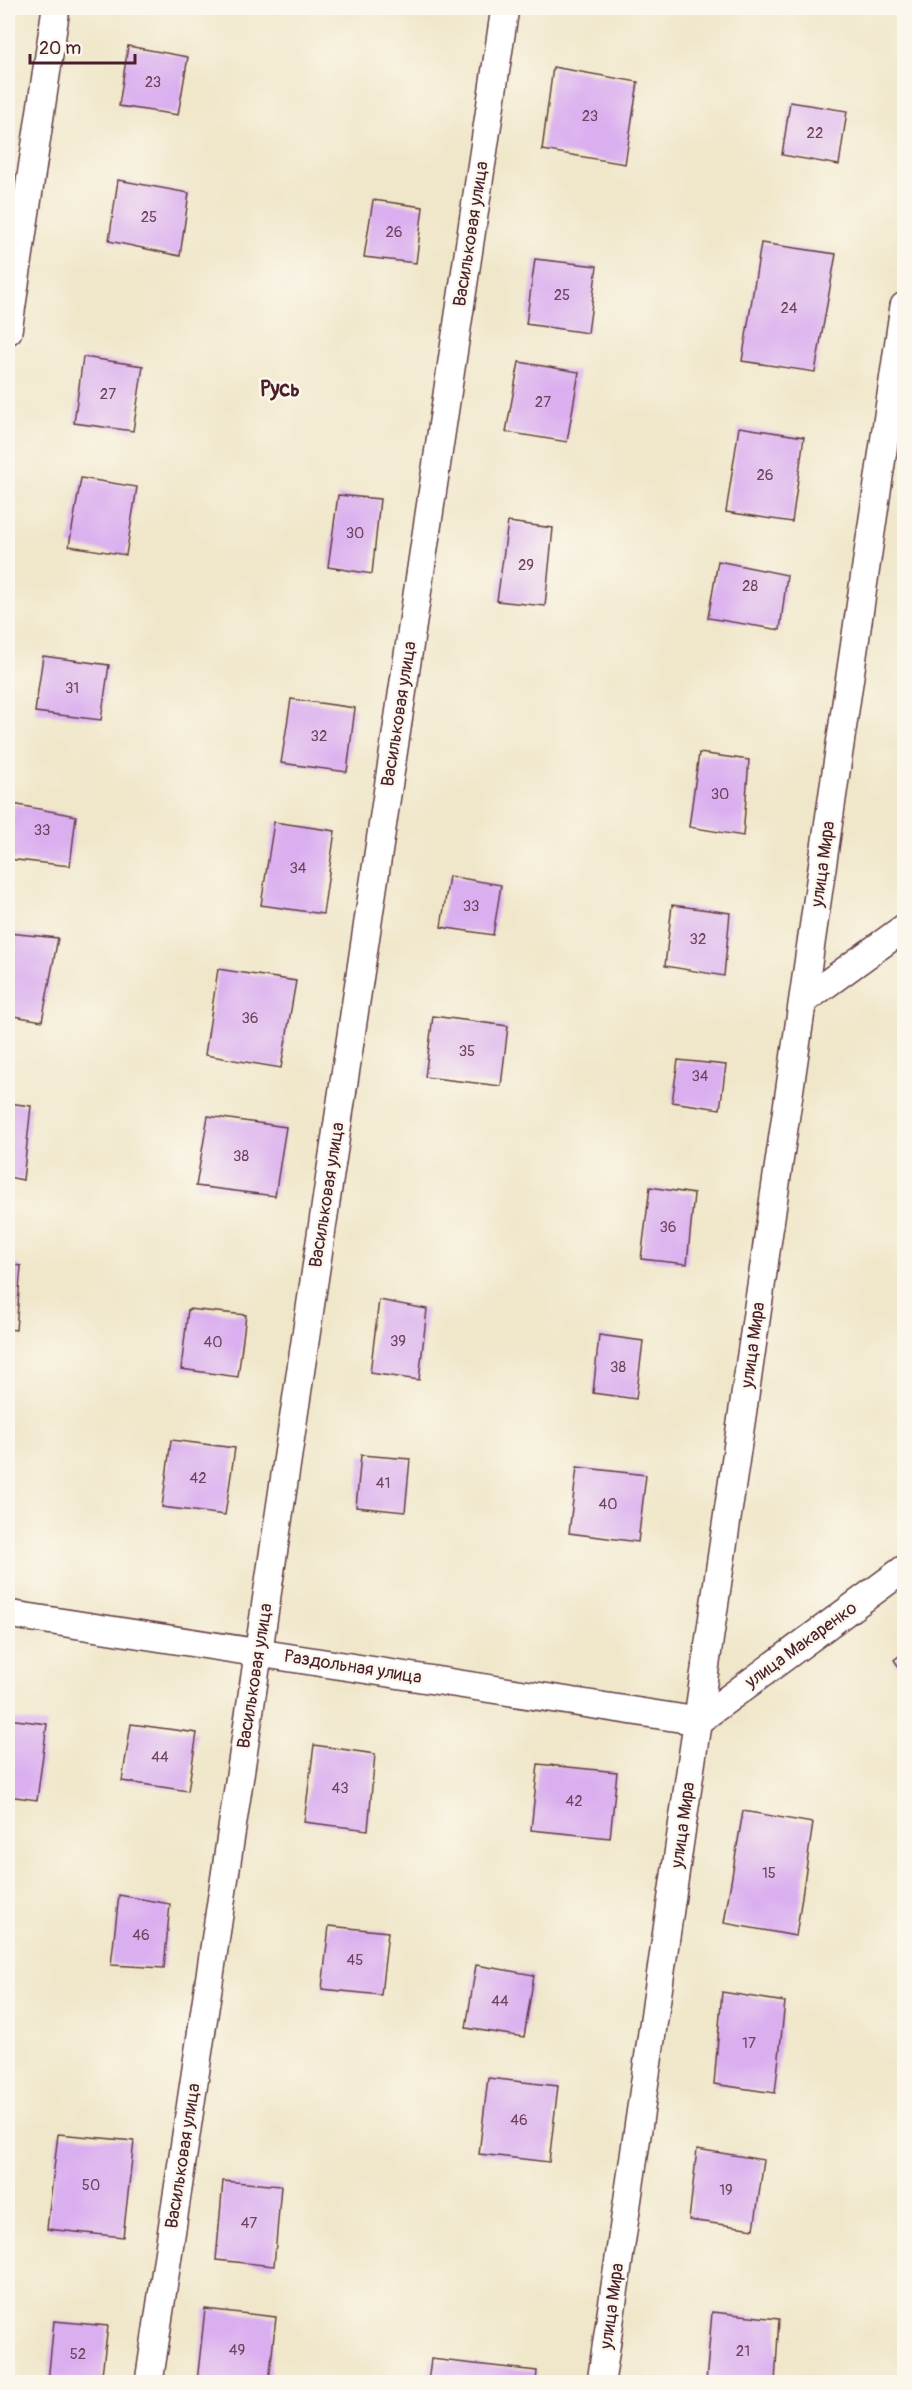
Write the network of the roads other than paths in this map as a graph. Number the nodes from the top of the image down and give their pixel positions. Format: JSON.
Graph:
{"nodes":[{"id":1,"x":56,"y":8,"type":"edge"},
{"id":2,"x":505,"y":8,"type":"edge"},
{"id":3,"x":904,"y":306,"type":"edge"},
{"id":4,"x":8,"y":330,"type":"edge"},
{"id":5,"x":895,"y":430,"type":"edge"},
{"id":6,"x":904,"y":928,"type":"edge"},
{"id":7,"x":803,"y":1002,"type":"junction"},
{"id":8,"x":904,"y":1569,"type":"edge"},
{"id":9,"x":8,"y":1614,"type":"edge"},
{"id":10,"x":258,"y":1653,"type":"junction"},
{"id":11,"x":698,"y":1721,"type":"junction"},
{"id":12,"x":149,"y":2382,"type":"edge"},
{"id":13,"x":601,"y":2382,"type":"edge"}],
"edges":[{"from":1,"to":4,"type":"street"},
{"from":2,"to":10,"type":"street","name":"Васильковая улица"},
{"from":3,"to":5,"type":"street","name":"улица Мира"},
{"from":5,"to":7,"type":"street","name":"улица Мира"},
{"from":6,"to":7,"type":"street"},
{"from":7,"to":11,"type":"street","name":"улица Мира"},
{"from":8,"to":11,"type":"street","name":"улица Макаренко"},
{"from":9,"to":10,"type":"street","name":"Раздольная улица"},
{"from":10,"to":11,"type":"street","name":"Раздольная улица"},
{"from":10,"to":12,"type":"street","name":"Васильковая улица"},
{"from":11,"to":13,"type":"street","name":"улица Мира"}]}
